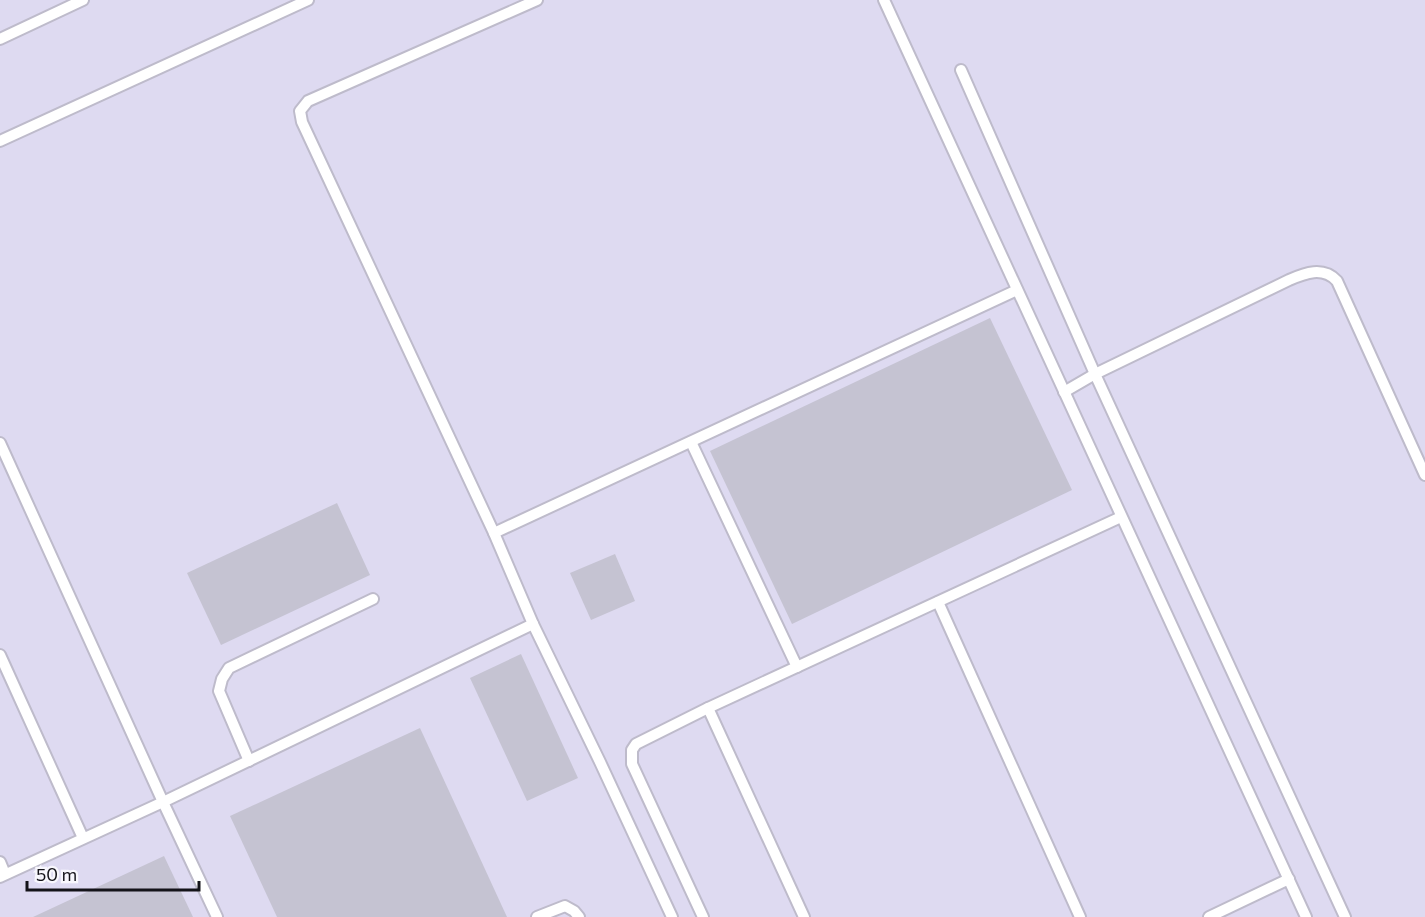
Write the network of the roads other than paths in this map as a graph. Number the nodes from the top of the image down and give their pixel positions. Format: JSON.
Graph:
{"nodes":[{"id":1,"x":83,"y":0,"type":"edge"},
{"id":2,"x":308,"y":0,"type":"edge"},
{"id":3,"x":537,"y":0,"type":"edge"},
{"id":4,"x":884,"y":0,"type":"edge"},
{"id":5,"x":0,"y":39,"type":"edge"},
{"id":6,"x":961,"y":70,"type":"dead end"},
{"id":7,"x":0,"y":141,"type":"edge"},
{"id":8,"x":1017,"y":290,"type":"junction"},
{"id":9,"x":1095,"y":374,"type":"junction"},
{"id":10,"x":1064,"y":392,"type":"junction"},
{"id":11,"x":691,"y":442,"type":"junction"},
{"id":12,"x":0,"y":443,"type":"edge"},
{"id":13,"x":1425,"y":474,"type":"edge"},
{"id":14,"x":1121,"y":517,"type":"junction"},
{"id":15,"x":494,"y":533,"type":"junction"},
{"id":16,"x":373,"y":599,"type":"dead end"},
{"id":17,"x":938,"y":602,"type":"junction"},
{"id":18,"x":533,"y":624,"type":"junction"},
{"id":19,"x":0,"y":655,"type":"edge"},
{"id":20,"x":797,"y":667,"type":"junction"},
{"id":21,"x":708,"y":708,"type":"junction"},
{"id":22,"x":249,"y":761,"type":"junction"},
{"id":23,"x":163,"y":802,"type":"junction"},
{"id":24,"x":83,"y":838,"type":"junction"},
{"id":25,"x":0,"y":862,"type":"edge"},
{"id":26,"x":3,"y":876,"type":"edge"},
{"id":27,"x":1289,"y":879,"type":"junction"},
{"id":28,"x":217,"y":917,"type":"edge"},
{"id":29,"x":537,"y":917,"type":"edge"},
{"id":30,"x":579,"y":917,"type":"edge"},
{"id":31,"x":672,"y":917,"type":"edge"},
{"id":32,"x":703,"y":917,"type":"edge"},
{"id":33,"x":804,"y":917,"type":"edge"},
{"id":34,"x":1080,"y":917,"type":"edge"},
{"id":35,"x":1209,"y":917,"type":"edge"},
{"id":36,"x":1306,"y":917,"type":"edge"},
{"id":37,"x":1345,"y":917,"type":"edge"}],
"edges":[{"from":1,"to":5,"type":"lane"},
{"from":2,"to":7,"type":"lane"},
{"from":3,"to":15,"type":"lane"},
{"from":4,"to":8,"type":"lane"},
{"from":6,"to":9,"type":"lane"},
{"from":8,"to":10,"type":"lane"},
{"from":8,"to":11,"type":"lane"},
{"from":9,"to":10,"type":"lane"},
{"from":9,"to":13,"type":"lane"},
{"from":9,"to":37,"type":"lane"},
{"from":10,"to":14,"type":"lane"},
{"from":11,"to":15,"type":"lane"},
{"from":11,"to":20,"type":"lane"},
{"from":12,"to":23,"type":"lane"},
{"from":14,"to":17,"type":"lane"},
{"from":14,"to":27,"type":"lane"},
{"from":15,"to":18,"type":"lane"},
{"from":16,"to":22,"type":"lane"},
{"from":17,"to":20,"type":"lane"},
{"from":17,"to":34,"type":"lane"},
{"from":18,"to":22,"type":"lane"},
{"from":18,"to":31,"type":"lane"},
{"from":19,"to":24,"type":"lane"},
{"from":20,"to":21,"type":"lane"},
{"from":21,"to":32,"type":"lane"},
{"from":21,"to":33,"type":"lane"},
{"from":22,"to":23,"type":"lane"},
{"from":23,"to":24,"type":"lane"},
{"from":23,"to":28,"type":"lane"},
{"from":24,"to":26,"type":"lane"},
{"from":25,"to":26,"type":"lane"},
{"from":27,"to":35,"type":"lane"},
{"from":27,"to":36,"type":"lane"},
{"from":29,"to":30,"type":"lane"}]}
